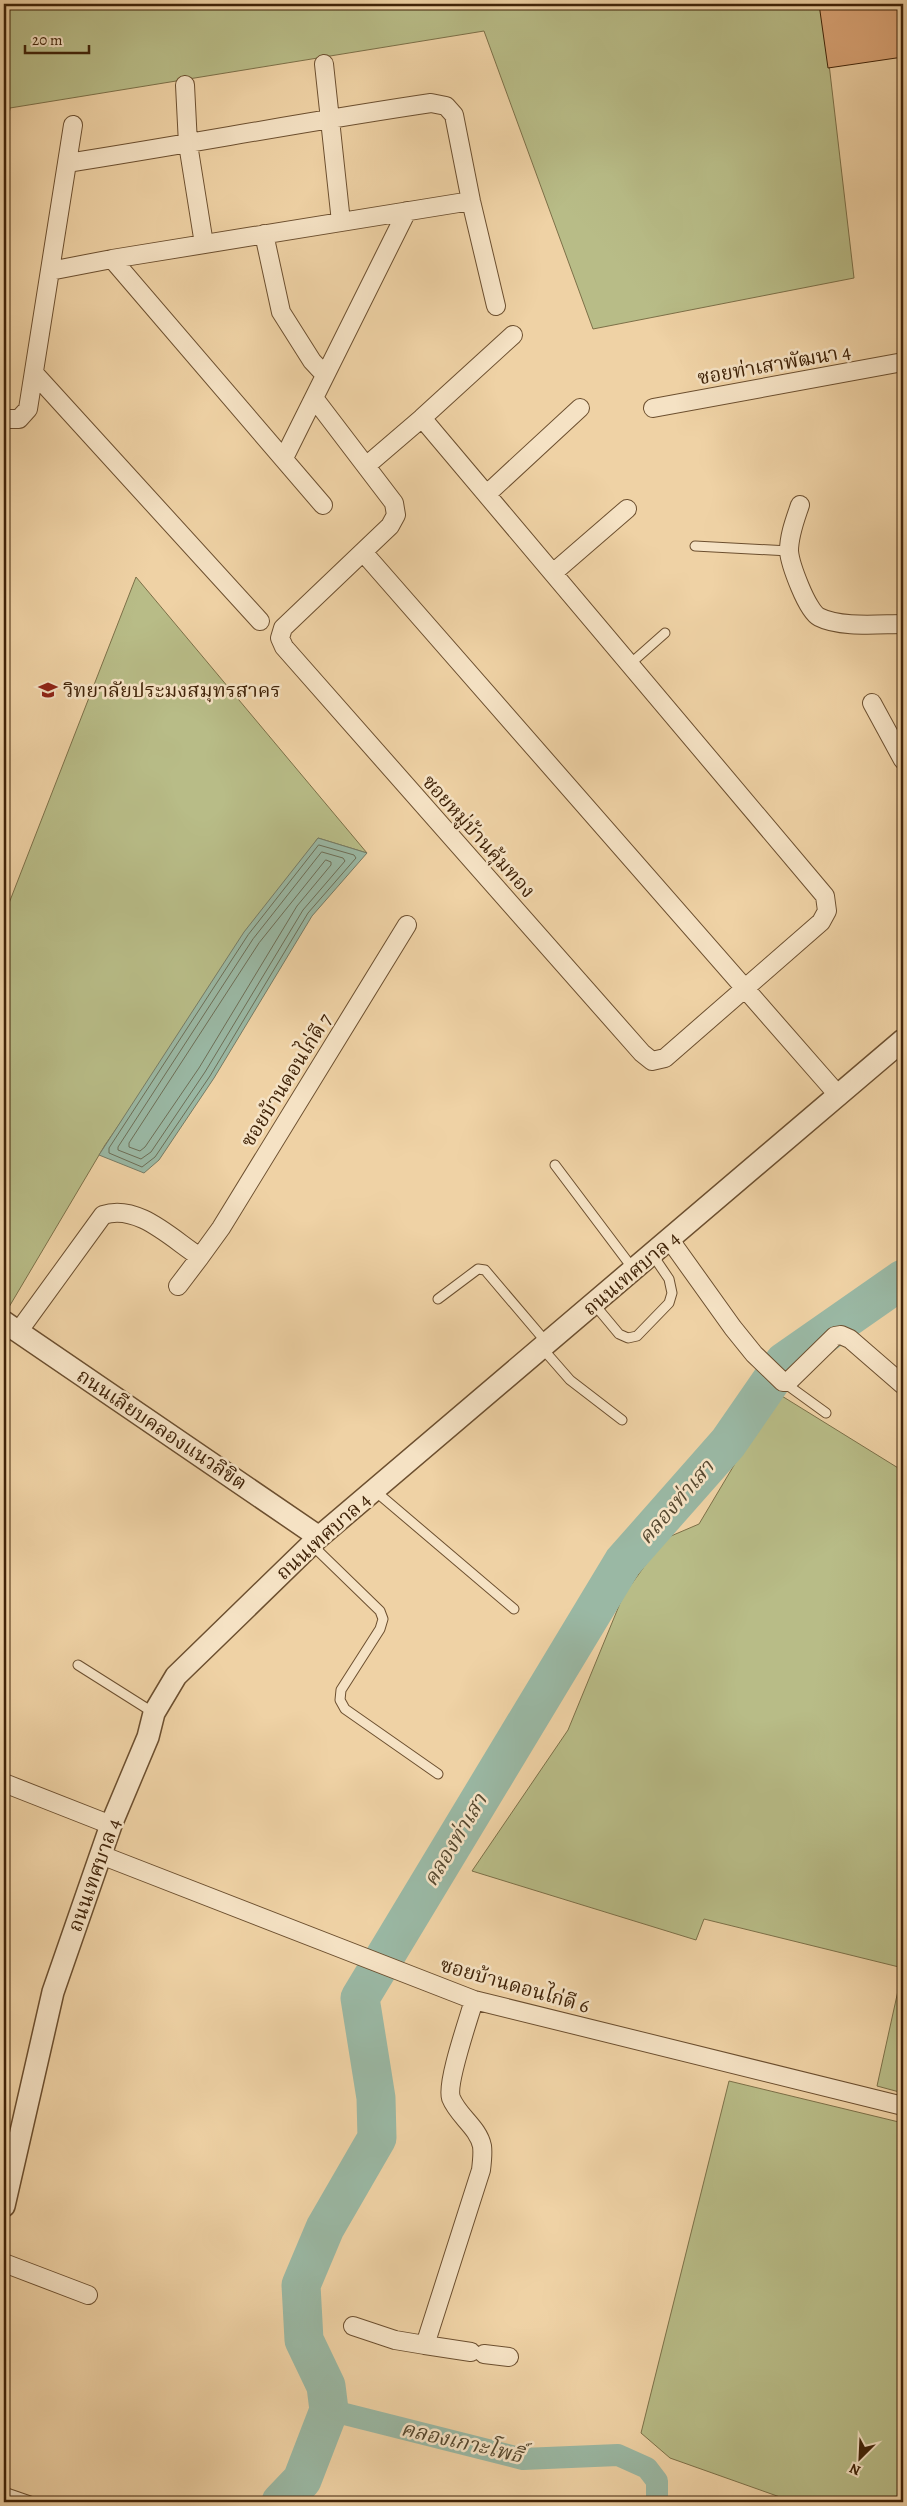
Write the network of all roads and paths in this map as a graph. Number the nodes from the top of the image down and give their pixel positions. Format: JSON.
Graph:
{"nodes":[{"id":1,"x":324,"y":64,"type":"dead end"},
{"id":2,"x":186,"y":85,"type":"dead end"},
{"id":3,"x":329,"y":118,"type":"junction"},
{"id":4,"x":73,"y":125,"type":"dead end"},
{"id":5,"x":188,"y":144,"type":"junction"},
{"id":6,"x":67,"y":163,"type":"junction"},
{"id":7,"x":471,"y":201,"type":"junction"},
{"id":8,"x":407,"y":211,"type":"junction"},
{"id":9,"x":341,"y":222,"type":"junction"},
{"id":10,"x":264,"y":234,"type":"junction"},
{"id":11,"x":204,"y":244,"type":"junction"},
{"id":12,"x":112,"y":259,"type":"junction"},
{"id":13,"x":50,"y":271,"type":"junction"},
{"id":14,"x":496,"y":306,"type":"dead end"},
{"id":15,"x":513,"y":335,"type":"dead end"},
{"id":16,"x":903,"y":362,"type":"edge"},
{"id":17,"x":34,"y":373,"type":"junction"},
{"id":18,"x":325,"y":375,"type":"junction"},
{"id":19,"x":314,"y":398,"type":"junction"},
{"id":20,"x":580,"y":408,"type":"dead end"},
{"id":21,"x":653,"y":408,"type":"dead end"},
{"id":22,"x":422,"y":418,"type":"junction"},
{"id":23,"x":4,"y":419,"type":"edge"},
{"id":24,"x":284,"y":458,"type":"junction"},
{"id":25,"x":366,"y":466,"type":"junction"},
{"id":26,"x":487,"y":494,"type":"junction"},
{"id":27,"x":323,"y":504,"type":"dead end"},
{"id":28,"x":800,"y":505,"type":"dead end"},
{"id":29,"x":627,"y":509,"type":"dead end"},
{"id":30,"x":695,"y":546,"type":"dead end"},
{"id":31,"x":789,"y":551,"type":"junction"},
{"id":32,"x":363,"y":552,"type":"junction"},
{"id":33,"x":553,"y":573,"type":"junction"},
{"id":34,"x":260,"y":621,"type":"dead end"},
{"id":35,"x":903,"y":624,"type":"edge"},
{"id":36,"x":665,"y":633,"type":"dead end"},
{"id":37,"x":630,"y":664,"type":"junction"},
{"id":38,"x":872,"y":703,"type":"dead end"},
{"id":39,"x":903,"y":760,"type":"edge"},
{"id":40,"x":407,"y":925,"type":"dead end"},
{"id":41,"x":744,"y":989,"type":"junction"},
{"id":42,"x":903,"y":1040,"type":"edge"},
{"id":43,"x":839,"y":1096,"type":"junction"},
{"id":44,"x":555,"y":1164,"type":"dead end"},
{"id":45,"x":670,"y":1240,"type":"junction"},
{"id":46,"x":652,"y":1254,"type":"junction"},
{"id":47,"x":200,"y":1258,"type":"junction"},
{"id":48,"x":634,"y":1270,"type":"junction"},
{"id":49,"x":178,"y":1286,"type":"dead end"},
{"id":50,"x":438,"y":1299,"type":"dead end"},
{"id":51,"x":594,"y":1304,"type":"junction"},
{"id":52,"x":11,"y":1327,"type":"edge"},
{"id":53,"x":545,"y":1346,"type":"junction"},
{"id":54,"x":783,"y":1381,"type":"junction"},
{"id":55,"x":903,"y":1385,"type":"edge"},
{"id":56,"x":826,"y":1414,"type":"dead end"},
{"id":57,"x":622,"y":1420,"type":"dead end"},
{"id":58,"x":374,"y":1490,"type":"junction"},
{"id":59,"x":315,"y":1540,"type":"junction"},
{"id":60,"x":514,"y":1609,"type":"dead end"},
{"id":61,"x":78,"y":1666,"type":"dead end"},
{"id":62,"x":154,"y":1714,"type":"junction"},
{"id":63,"x":438,"y":1774,"type":"dead end"},
{"id":64,"x":4,"y":1783,"type":"edge"},
{"id":65,"x":111,"y":1825,"type":"junction"},
{"id":66,"x":101,"y":1855,"type":"junction"},
{"id":67,"x":474,"y":2000,"type":"junction"},
{"id":68,"x":903,"y":2106,"type":"edge"},
{"id":69,"x":4,"y":2206,"type":"edge"},
{"id":70,"x":4,"y":2263,"type":"edge"},
{"id":71,"x":88,"y":2295,"type":"dead end"},
{"id":72,"x":353,"y":2326,"type":"dead end"},
{"id":73,"x":425,"y":2345,"type":"junction"},
{"id":74,"x":509,"y":2357,"type":"dead end"},
{"id":75,"x":4,"y":2492,"type":"edge"},
{"id":76,"x":33,"y":2502,"type":"edge"}],
"edges":[{"from":1,"to":3,"type":"street"},
{"from":2,"to":5,"type":"street"},
{"from":3,"to":5,"type":"street"},
{"from":3,"to":7,"type":"street"},
{"from":3,"to":9,"type":"street"},
{"from":4,"to":6,"type":"street"},
{"from":5,"to":6,"type":"street"},
{"from":5,"to":11,"type":"street"},
{"from":6,"to":13,"type":"street"},
{"from":7,"to":8,"type":"street"},
{"from":7,"to":14,"type":"street"},
{"from":8,"to":9,"type":"street"},
{"from":8,"to":18,"type":"street"},
{"from":9,"to":10,"type":"street"},
{"from":10,"to":11,"type":"street"},
{"from":10,"to":18,"type":"street"},
{"from":11,"to":12,"type":"street"},
{"from":12,"to":13,"type":"street"},
{"from":12,"to":24,"type":"street"},
{"from":13,"to":17,"type":"street"},
{"from":15,"to":22,"type":"street"},
{"from":16,"to":21,"type":"street","name":"ซอยท่าเสาพัฒนา 4"},
{"from":17,"to":23,"type":"street"},
{"from":17,"to":34,"type":"street"},
{"from":18,"to":19,"type":"street"},
{"from":19,"to":24,"type":"street"},
{"from":19,"to":25,"type":"street","name":"ซอยหมู่บ้านคุ้มทอง"},
{"from":20,"to":26,"type":"street"},
{"from":22,"to":25,"type":"street"},
{"from":22,"to":26,"type":"street","name":"ซอยหมู่บ้านคุ้มทอง"},
{"from":24,"to":27,"type":"street"},
{"from":25,"to":32,"type":"street","name":"ซอยหมู่บ้านคุ้มทอง"},
{"from":26,"to":33,"type":"street","name":"ซอยหมู่บ้านคุ้มทอง"},
{"from":28,"to":31,"type":"street"},
{"from":29,"to":33,"type":"street"},
{"from":30,"to":31,"type":"lane"},
{"from":31,"to":35,"type":"street"},
{"from":32,"to":41,"type":"street"},
{"from":32,"to":41,"type":"street","name":"ซอยหมู่บ้านคุ้มทอง"},
{"from":33,"to":37,"type":"street","name":"ซอยหมู่บ้านคุ้มทอง"},
{"from":36,"to":37,"type":"lane"},
{"from":37,"to":41,"type":"street","name":"ซอยหมู่บ้านคุ้มทอง"},
{"from":38,"to":39,"type":"street"},
{"from":40,"to":47,"type":"street","name":"ซอยบ้านดอนไก่ดี 7"},
{"from":41,"to":43,"type":"street"},
{"from":42,"to":43,"type":"street","name":"ถนนเทศบาล 4"},
{"from":43,"to":45,"type":"street","name":"ถนนเทศบาล 4"},
{"from":44,"to":48,"type":"lane"},
{"from":45,"to":46,"type":"street","name":"ถนนเทศบาล 4"},
{"from":45,"to":54,"type":"street"},
{"from":46,"to":48,"type":"street","name":"ถนนเทศบาล 4"},
{"from":46,"to":51,"type":"lane"},
{"from":47,"to":49,"type":"street","name":"ซอยบ้านดอนไก่ดี 7"},
{"from":47,"to":52,"type":"street"},
{"from":48,"to":51,"type":"street","name":"ถนนเทศบาล 4"},
{"from":50,"to":53,"type":"lane"},
{"from":51,"to":53,"type":"street","name":"ถนนเทศบาล 4"},
{"from":52,"to":59,"type":"street","name":"ถนนเลียบคลองแนวลิขิต"},
{"from":53,"to":57,"type":"lane"},
{"from":53,"to":58,"type":"street","name":"ถนนเทศบาล 4"},
{"from":54,"to":55,"type":"street"},
{"from":54,"to":56,"type":"lane"},
{"from":58,"to":59,"type":"street","name":"ถนนเทศบาล 4"},
{"from":58,"to":60,"type":"lane"},
{"from":59,"to":62,"type":"street","name":"ถนนเทศบาล 4"},
{"from":59,"to":63,"type":"lane"},
{"from":61,"to":62,"type":"lane"},
{"from":62,"to":65,"type":"street","name":"ถนนเทศบาล 4"},
{"from":64,"to":65,"type":"street"},
{"from":65,"to":66,"type":"street","name":"ถนนเทศบาล 4"},
{"from":66,"to":67,"type":"street","name":"ซอยบ้านดอนไก่ดี 6"},
{"from":66,"to":69,"type":"street","name":"ถนนเทศบาล 4"},
{"from":67,"to":68,"type":"street","name":"ซอยบ้านดอนไก่ดี 6"},
{"from":67,"to":73,"type":"street"},
{"from":70,"to":71,"type":"street"},
{"from":72,"to":73,"type":"street"},
{"from":73,"to":74,"type":"street"},
{"from":75,"to":76,"type":"lane"}]}
